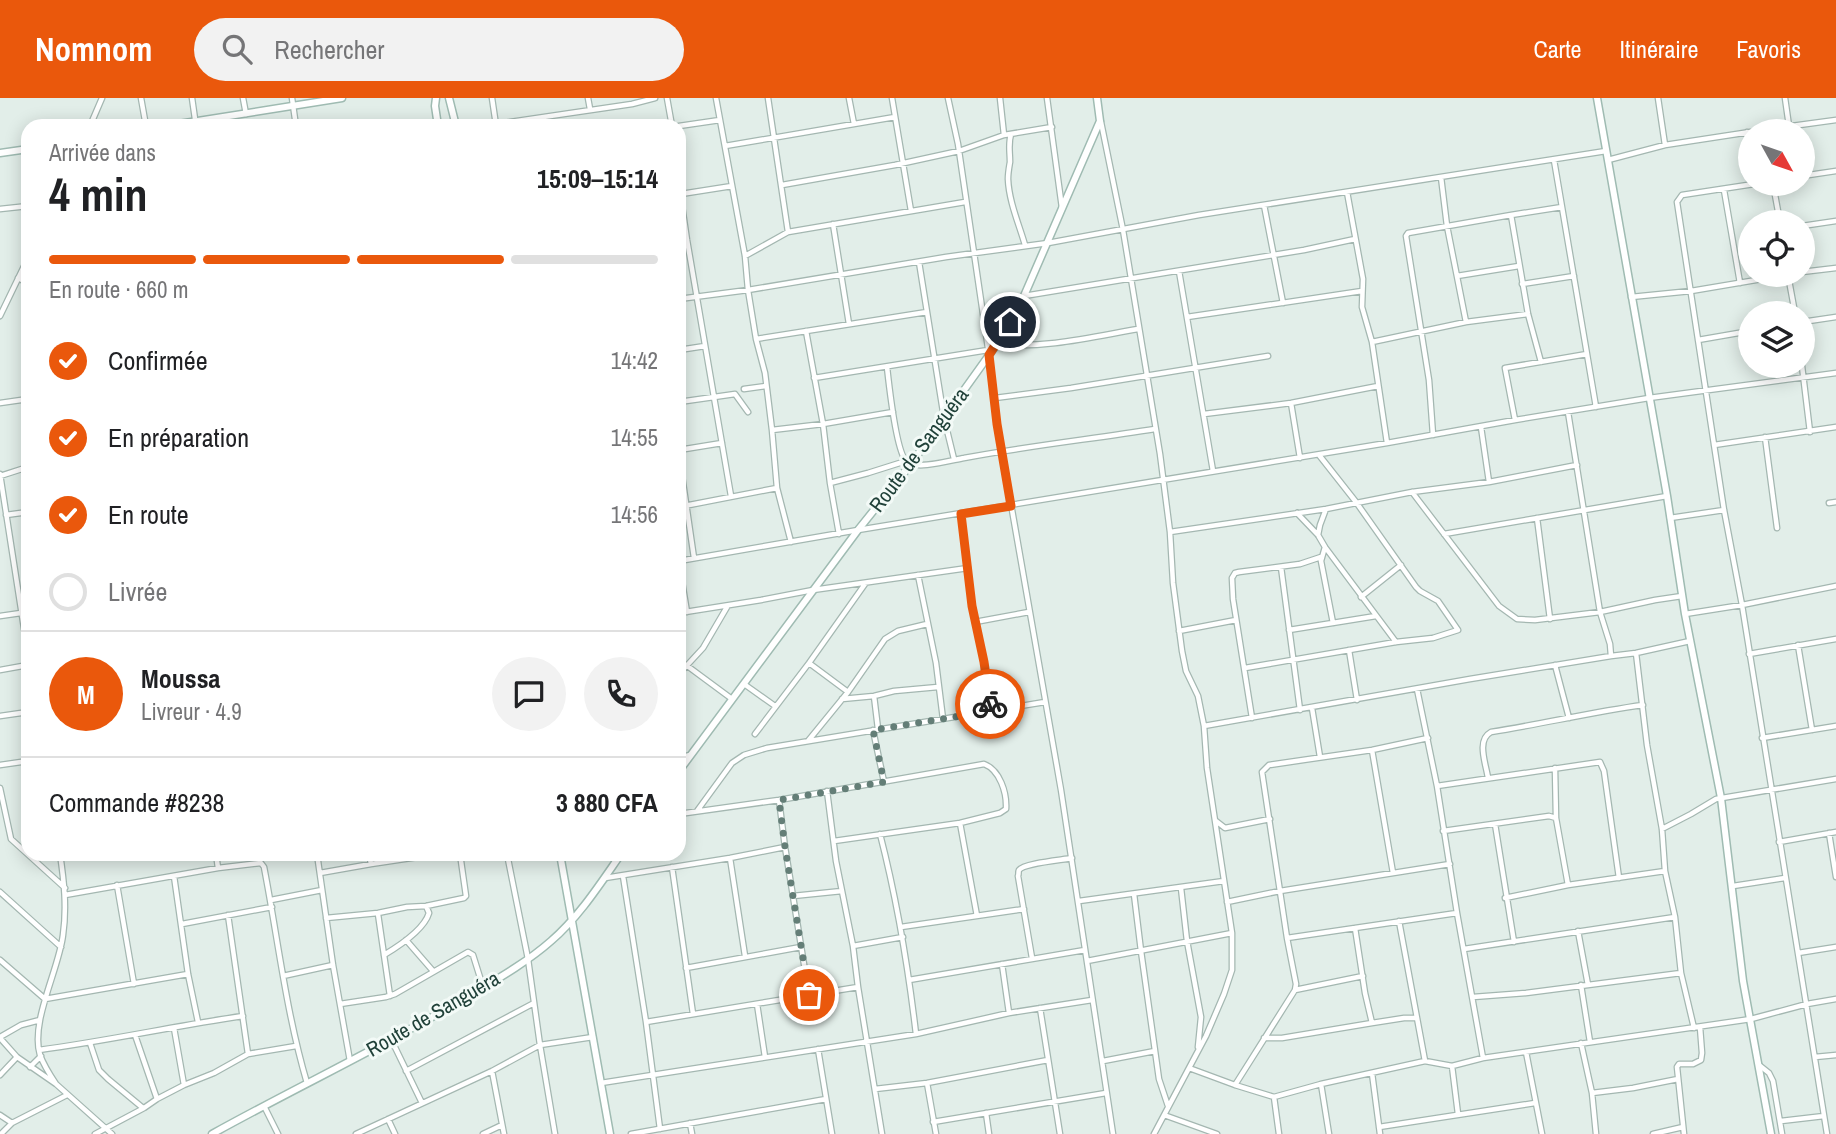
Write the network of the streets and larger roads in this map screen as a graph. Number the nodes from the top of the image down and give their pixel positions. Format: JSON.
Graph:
{"nodes":[{"id":1,"x":102,"y":98,"type":"edge"},
{"id":2,"x":141,"y":98,"type":"edge"},
{"id":3,"x":192,"y":98,"type":"edge"},
{"id":4,"x":243,"y":98,"type":"edge"},
{"id":5,"x":292,"y":98,"type":"edge"},
{"id":6,"x":340,"y":98,"type":"edge"},
{"id":7,"x":436,"y":98,"type":"edge"},
{"id":8,"x":449,"y":98,"type":"edge"},
{"id":9,"x":492,"y":98,"type":"edge"},
{"id":10,"x":588,"y":98,"type":"edge"},
{"id":11,"x":655,"y":98,"type":"edge"},
{"id":12,"x":667,"y":98,"type":"edge"},
{"id":13,"x":716,"y":98,"type":"edge"},
{"id":14,"x":768,"y":98,"type":"edge"},
{"id":15,"x":849,"y":98,"type":"edge"},
{"id":16,"x":892,"y":98,"type":"edge"},
{"id":17,"x":948,"y":98,"type":"edge"},
{"id":18,"x":1000,"y":98,"type":"edge"},
{"id":19,"x":1047,"y":98,"type":"edge"},
{"id":20,"x":1097,"y":98,"type":"edge"},
{"id":21,"x":1597,"y":98,"type":"edge"},
{"id":22,"x":1658,"y":98,"type":"edge"},
{"id":23,"x":1785,"y":98,"type":"edge"},
{"id":24,"x":293,"y":106,"type":"junction"},
{"id":25,"x":590,"y":109,"type":"junction"},
{"id":26,"x":246,"y":114,"type":"junction"},
{"id":27,"x":545,"y":116,"type":"junction"},
{"id":28,"x":895,"y":117,"type":"junction"},
{"id":29,"x":93,"y":119,"type":"edge"},
{"id":30,"x":145,"y":119,"type":"edge"},
{"id":31,"x":195,"y":119,"type":"edge"},
{"id":32,"x":218,"y":119,"type":"edge"},
{"id":33,"x":295,"y":119,"type":"edge"},
{"id":34,"x":437,"y":119,"type":"edge"},
{"id":35,"x":454,"y":119,"type":"edge"},
{"id":36,"x":495,"y":119,"type":"edge"},
{"id":37,"x":529,"y":119,"type":"edge"},
{"id":38,"x":546,"y":119,"type":"edge"},
{"id":39,"x":671,"y":119,"type":"edge"},
{"id":40,"x":1788,"y":119,"type":"edge"},
{"id":41,"x":720,"y":120,"type":"junction"},
{"id":42,"x":1836,"y":120,"type":"edge"},
{"id":43,"x":1100,"y":121,"type":"junction"},
{"id":44,"x":1815,"y":123,"type":"edge"},
{"id":45,"x":854,"y":124,"type":"junction"},
{"id":46,"x":686,"y":125,"type":"edge"},
{"id":47,"x":1052,"y":127,"type":"junction"},
{"id":48,"x":1011,"y":133,"type":"junction"},
{"id":49,"x":1738,"y":134,"type":"edge"},
{"id":50,"x":1004,"y":135,"type":"junction"},
{"id":51,"x":773,"y":138,"type":"junction"},
{"id":52,"x":1665,"y":145,"type":"junction"},
{"id":53,"x":724,"y":146,"type":"junction"},
{"id":54,"x":21,"y":150,"type":"edge"},
{"id":55,"x":958,"y":151,"type":"junction"},
{"id":56,"x":1606,"y":151,"type":"junction"},
{"id":57,"x":0,"y":153,"type":"edge"},
{"id":58,"x":1554,"y":160,"type":"junction"},
{"id":59,"x":1607,"y":160,"type":"junction"},
{"id":60,"x":902,"y":163,"type":"junction"},
{"id":61,"x":1836,"y":171,"type":"edge"},
{"id":62,"x":1815,"y":174,"type":"edge"},
{"id":63,"x":1441,"y":177,"type":"junction"},
{"id":64,"x":782,"y":185,"type":"junction"},
{"id":65,"x":732,"y":186,"type":"junction"},
{"id":66,"x":1738,"y":187,"type":"edge"},
{"id":67,"x":1724,"y":190,"type":"junction"},
{"id":68,"x":1347,"y":192,"type":"junction"},
{"id":69,"x":686,"y":193,"type":"edge"},
{"id":70,"x":965,"y":202,"type":"junction"},
{"id":71,"x":1264,"y":205,"type":"junction"},
{"id":72,"x":21,"y":207,"type":"edge"},
{"id":73,"x":1062,"y":208,"type":"junction"},
{"id":74,"x":1562,"y":208,"type":"junction"},
{"id":75,"x":0,"y":209,"type":"edge"},
{"id":76,"x":911,"y":211,"type":"junction"},
{"id":77,"x":1511,"y":215,"type":"junction"},
{"id":78,"x":1836,"y":221,"type":"edge"},
{"id":79,"x":833,"y":224,"type":"junction"},
{"id":80,"x":1815,"y":224,"type":"edge"},
{"id":81,"x":1447,"y":226,"type":"junction"},
{"id":82,"x":1123,"y":230,"type":"junction"},
{"id":83,"x":788,"y":232,"type":"junction"},
{"id":84,"x":686,"y":233,"type":"edge"},
{"id":85,"x":1355,"y":239,"type":"junction"},
{"id":86,"x":1048,"y":243,"type":"junction"},
{"id":87,"x":1025,"y":245,"type":"junction"},
{"id":88,"x":974,"y":253,"type":"junction"},
{"id":89,"x":1273,"y":254,"type":"junction"},
{"id":90,"x":745,"y":256,"type":"junction"},
{"id":91,"x":919,"y":262,"type":"junction"},
{"id":92,"x":1520,"y":266,"type":"junction"},
{"id":93,"x":1836,"y":268,"type":"edge"},
{"id":94,"x":1815,"y":270,"type":"edge"},
{"id":95,"x":1179,"y":271,"type":"junction"},
{"id":96,"x":1738,"y":271,"type":"edge"},
{"id":97,"x":21,"y":274,"type":"edge"},
{"id":98,"x":842,"y":274,"type":"junction"},
{"id":99,"x":1457,"y":276,"type":"junction"},
{"id":100,"x":1574,"y":276,"type":"junction"},
{"id":101,"x":19,"y":278,"type":"joint"},
{"id":102,"x":1130,"y":279,"type":"junction"},
{"id":103,"x":1738,"y":283,"type":"edge"},
{"id":104,"x":1522,"y":284,"type":"junction"},
{"id":105,"x":748,"y":290,"type":"junction"},
{"id":106,"x":1362,"y":290,"type":"junction"},
{"id":107,"x":1690,"y":290,"type":"junction"},
{"id":108,"x":698,"y":296,"type":"junction"},
{"id":109,"x":1024,"y":296,"type":"junction"},
{"id":110,"x":1631,"y":297,"type":"junction"},
{"id":111,"x":686,"y":298,"type":"edge"},
{"id":112,"x":1283,"y":303,"type":"junction"},
{"id":113,"x":928,"y":312,"type":"junction"},
{"id":114,"x":1528,"y":314,"type":"junction"},
{"id":115,"x":0,"y":316,"type":"edge"},
{"id":116,"x":1187,"y":317,"type":"junction"},
{"id":117,"x":1836,"y":317,"type":"edge"},
{"id":118,"x":1815,"y":320,"type":"edge"},
{"id":119,"x":1466,"y":322,"type":"junction"},
{"id":120,"x":849,"y":324,"type":"junction"},
{"id":121,"x":1138,"y":329,"type":"junction"},
{"id":122,"x":1421,"y":330,"type":"junction"},
{"id":123,"x":806,"y":331,"type":"junction"},
{"id":124,"x":1738,"y":333,"type":"edge"},
{"id":125,"x":756,"y":339,"type":"junction"},
{"id":126,"x":1698,"y":340,"type":"junction"},
{"id":127,"x":1371,"y":342,"type":"junction"},
{"id":128,"x":997,"y":344,"type":"junction"},
{"id":129,"x":705,"y":346,"type":"junction"},
{"id":130,"x":686,"y":350,"type":"edge"},
{"id":131,"x":988,"y":352,"type":"junction"},
{"id":132,"x":1587,"y":354,"type":"junction"},
{"id":133,"x":1268,"y":356,"type":"dead end"},
{"id":134,"x":935,"y":359,"type":"junction"},
{"id":135,"x":1541,"y":362,"type":"junction"},
{"id":136,"x":887,"y":367,"type":"junction"},
{"id":137,"x":1196,"y":368,"type":"junction"},
{"id":138,"x":1836,"y":373,"type":"edge"},
{"id":139,"x":1146,"y":376,"type":"junction"},
{"id":140,"x":1815,"y":376,"type":"edge"},
{"id":141,"x":814,"y":378,"type":"junction"},
{"id":142,"x":1804,"y":378,"type":"joint"},
{"id":143,"x":766,"y":386,"type":"junction"},
{"id":144,"x":1378,"y":386,"type":"junction"},
{"id":145,"x":744,"y":389,"type":"dead end"},
{"id":146,"x":1706,"y":391,"type":"junction"},
{"id":147,"x":714,"y":396,"type":"junction"},
{"id":148,"x":995,"y":398,"type":"junction"},
{"id":149,"x":1649,"y":398,"type":"junction"},
{"id":150,"x":21,"y":400,"type":"edge"},
{"id":151,"x":686,"y":401,"type":"edge"},
{"id":152,"x":0,"y":403,"type":"edge"},
{"id":153,"x":1291,"y":403,"type":"junction"},
{"id":154,"x":1596,"y":407,"type":"junction"},
{"id":155,"x":748,"y":412,"type":"dead end"},
{"id":156,"x":893,"y":412,"type":"junction"},
{"id":157,"x":1568,"y":412,"type":"junction"},
{"id":158,"x":1204,"y":414,"type":"junction"},
{"id":159,"x":944,"y":418,"type":"junction"},
{"id":160,"x":1515,"y":420,"type":"junction"},
{"id":161,"x":823,"y":424,"type":"junction"},
{"id":162,"x":1481,"y":427,"type":"junction"},
{"id":163,"x":1836,"y":427,"type":"edge"},
{"id":164,"x":1155,"y":429,"type":"junction"},
{"id":165,"x":772,"y":430,"type":"junction"},
{"id":166,"x":1810,"y":432,"type":"junction"},
{"id":167,"x":1433,"y":435,"type":"junction"},
{"id":168,"x":1765,"y":437,"type":"junction"},
{"id":169,"x":722,"y":443,"type":"junction"},
{"id":170,"x":1387,"y":443,"type":"junction"},
{"id":171,"x":1714,"y":444,"type":"junction"},
{"id":172,"x":686,"y":451,"type":"edge"},
{"id":173,"x":1002,"y":451,"type":"junction"},
{"id":174,"x":1319,"y":455,"type":"junction"},
{"id":175,"x":1300,"y":458,"type":"junction"},
{"id":176,"x":954,"y":459,"type":"junction"},
{"id":177,"x":908,"y":463,"type":"junction"},
{"id":178,"x":1577,"y":465,"type":"junction"},
{"id":179,"x":21,"y":469,"type":"edge"},
{"id":180,"x":1213,"y":471,"type":"junction"},
{"id":181,"x":0,"y":475,"type":"edge"},
{"id":182,"x":1164,"y":480,"type":"junction"},
{"id":183,"x":1489,"y":482,"type":"junction"},
{"id":184,"x":830,"y":483,"type":"junction"},
{"id":185,"x":777,"y":488,"type":"junction"},
{"id":186,"x":1412,"y":492,"type":"junction"},
{"id":187,"x":731,"y":496,"type":"junction"},
{"id":188,"x":1667,"y":496,"type":"junction"},
{"id":189,"x":686,"y":499,"type":"edge"},
{"id":190,"x":1356,"y":502,"type":"junction"},
{"id":191,"x":1836,"y":502,"type":"edge"},
{"id":192,"x":1829,"y":503,"type":"dead end"},
{"id":193,"x":687,"y":506,"type":"junction"},
{"id":194,"x":1011,"y":506,"type":"junction"},
{"id":195,"x":1326,"y":509,"type":"junction"},
{"id":196,"x":1584,"y":510,"type":"junction"},
{"id":197,"x":1724,"y":510,"type":"junction"},
{"id":198,"x":21,"y":513,"type":"edge"},
{"id":199,"x":1297,"y":513,"type":"junction"},
{"id":200,"x":961,"y":514,"type":"junction"},
{"id":201,"x":6,"y":516,"type":"junction"},
{"id":202,"x":1537,"y":518,"type":"junction"},
{"id":203,"x":1670,"y":518,"type":"junction"},
{"id":204,"x":1777,"y":528,"type":"dead end"},
{"id":205,"x":858,"y":530,"type":"junction"},
{"id":206,"x":1170,"y":532,"type":"junction"},
{"id":207,"x":839,"y":534,"type":"junction"},
{"id":208,"x":1444,"y":534,"type":"junction"},
{"id":209,"x":1318,"y":535,"type":"junction"},
{"id":210,"x":791,"y":542,"type":"junction"},
{"id":211,"x":1325,"y":547,"type":"junction"},
{"id":212,"x":1321,"y":557,"type":"junction"},
{"id":213,"x":694,"y":558,"type":"junction"},
{"id":214,"x":686,"y":560,"type":"edge"},
{"id":215,"x":1401,"y":565,"type":"junction"},
{"id":216,"x":1281,"y":567,"type":"junction"},
{"id":217,"x":968,"y":568,"type":"junction"},
{"id":218,"x":918,"y":575,"type":"junction"},
{"id":219,"x":865,"y":583,"type":"junction"},
{"id":220,"x":1836,"y":586,"type":"edge"},
{"id":221,"x":813,"y":590,"type":"junction"},
{"id":222,"x":1682,"y":596,"type":"junction"},
{"id":223,"x":1361,"y":597,"type":"junction"},
{"id":224,"x":686,"y":601,"type":"edge"},
{"id":225,"x":1742,"y":605,"type":"junction"},
{"id":226,"x":727,"y":606,"type":"junction"},
{"id":227,"x":688,"y":612,"type":"joint"},
{"id":228,"x":1030,"y":612,"type":"junction"},
{"id":229,"x":1600,"y":612,"type":"junction"},
{"id":230,"x":21,"y":613,"type":"joint"},
{"id":231,"x":1685,"y":614,"type":"junction"},
{"id":232,"x":0,"y":616,"type":"edge"},
{"id":233,"x":1376,"y":616,"type":"junction"},
{"id":234,"x":1550,"y":618,"type":"junction"},
{"id":235,"x":1236,"y":620,"type":"junction"},
{"id":236,"x":975,"y":622,"type":"junction"},
{"id":237,"x":1333,"y":623,"type":"junction"},
{"id":238,"x":927,"y":624,"type":"junction"},
{"id":239,"x":1289,"y":630,"type":"junction"},
{"id":240,"x":1180,"y":631,"type":"junction"},
{"id":241,"x":1836,"y":639,"type":"edge"},
{"id":242,"x":1691,"y":641,"type":"junction"},
{"id":243,"x":1395,"y":642,"type":"junction"},
{"id":244,"x":1798,"y":645,"type":"junction"},
{"id":245,"x":1349,"y":650,"type":"junction"},
{"id":246,"x":1636,"y":653,"type":"junction"},
{"id":247,"x":1749,"y":654,"type":"junction"},
{"id":248,"x":1611,"y":656,"type":"junction"},
{"id":249,"x":1293,"y":660,"type":"junction"},
{"id":250,"x":809,"y":663,"type":"junction"},
{"id":251,"x":686,"y":665,"type":"joint"},
{"id":252,"x":1555,"y":665,"type":"junction"},
{"id":253,"x":21,"y":666,"type":"edge"},
{"id":254,"x":1245,"y":668,"type":"junction"},
{"id":255,"x":0,"y":670,"type":"edge"},
{"id":256,"x":744,"y":684,"type":"junction"},
{"id":257,"x":938,"y":687,"type":"junction"},
{"id":258,"x":1417,"y":690,"type":"junction"},
{"id":259,"x":848,"y":692,"type":"junction"},
{"id":260,"x":874,"y":696,"type":"junction"},
{"id":261,"x":732,"y":699,"type":"junction"},
{"id":262,"x":842,"y":699,"type":"junction"},
{"id":263,"x":1357,"y":700,"type":"junction"},
{"id":264,"x":1045,"y":702,"type":"junction"},
{"id":265,"x":1643,"y":705,"type":"junction"},
{"id":266,"x":775,"y":706,"type":"junction"},
{"id":267,"x":1312,"y":708,"type":"junction"},
{"id":268,"x":1300,"y":710,"type":"junction"},
{"id":269,"x":992,"y":711,"type":"junction"},
{"id":270,"x":21,"y":713,"type":"edge"},
{"id":271,"x":0,"y":716,"type":"edge"},
{"id":272,"x":1252,"y":718,"type":"junction"},
{"id":273,"x":1569,"y":718,"type":"junction"},
{"id":274,"x":943,"y":719,"type":"junction"},
{"id":275,"x":1204,"y":726,"type":"junction"},
{"id":276,"x":1836,"y":726,"type":"edge"},
{"id":277,"x":876,"y":730,"type":"junction"},
{"id":278,"x":1812,"y":730,"type":"junction"},
{"id":279,"x":755,"y":734,"type":"dead end"},
{"id":280,"x":1428,"y":738,"type":"junction"},
{"id":281,"x":1762,"y":738,"type":"junction"},
{"id":282,"x":807,"y":741,"type":"junction"},
{"id":283,"x":1372,"y":750,"type":"junction"},
{"id":284,"x":690,"y":755,"type":"junction"},
{"id":285,"x":686,"y":756,"type":"edge"},
{"id":286,"x":1320,"y":757,"type":"junction"},
{"id":287,"x":686,"y":761,"type":"edge"},
{"id":288,"x":21,"y":762,"type":"edge"},
{"id":289,"x":0,"y":765,"type":"edge"},
{"id":290,"x":1555,"y":768,"type":"junction"},
{"id":291,"x":1488,"y":778,"type":"junction"},
{"id":292,"x":1836,"y":779,"type":"edge"},
{"id":293,"x":884,"y":782,"type":"junction"},
{"id":294,"x":1437,"y":786,"type":"junction"},
{"id":295,"x":0,"y":788,"type":"edge"},
{"id":296,"x":1771,"y":790,"type":"junction"},
{"id":297,"x":827,"y":791,"type":"junction"},
{"id":298,"x":1721,"y":798,"type":"junction"},
{"id":299,"x":779,"y":800,"type":"junction"},
{"id":300,"x":696,"y":812,"type":"junction"},
{"id":301,"x":686,"y":813,"type":"edge"},
{"id":302,"x":1556,"y":818,"type":"junction"},
{"id":303,"x":1270,"y":819,"type":"junction"},
{"id":304,"x":1215,"y":820,"type":"junction"},
{"id":305,"x":960,"y":822,"type":"junction"},
{"id":306,"x":1495,"y":824,"type":"junction"},
{"id":307,"x":1225,"y":828,"type":"junction"},
{"id":308,"x":1662,"y":829,"type":"junction"},
{"id":309,"x":1443,"y":831,"type":"junction"},
{"id":310,"x":1836,"y":832,"type":"edge"},
{"id":311,"x":1829,"y":833,"type":"junction"},
{"id":312,"x":880,"y":834,"type":"junction"},
{"id":313,"x":834,"y":841,"type":"junction"},
{"id":314,"x":1219,"y":841,"type":"junction"},
{"id":315,"x":1779,"y":842,"type":"junction"},
{"id":316,"x":785,"y":847,"type":"junction"},
{"id":317,"x":21,"y":849,"type":"edge"},
{"id":318,"x":730,"y":858,"type":"junction"},
{"id":319,"x":1072,"y":858,"type":"junction"},
{"id":320,"x":33,"y":861,"type":"edge"},
{"id":321,"x":61,"y":861,"type":"edge"},
{"id":322,"x":217,"y":861,"type":"edge"},
{"id":323,"x":318,"y":861,"type":"edge"},
{"id":324,"x":370,"y":861,"type":"edge"},
{"id":325,"x":391,"y":861,"type":"edge"},
{"id":326,"x":461,"y":861,"type":"edge"},
{"id":327,"x":508,"y":861,"type":"edge"},
{"id":328,"x":561,"y":861,"type":"edge"},
{"id":329,"x":616,"y":861,"type":"edge"},
{"id":330,"x":371,"y":864,"type":"junction"},
{"id":331,"x":1450,"y":864,"type":"junction"},
{"id":332,"x":671,"y":867,"type":"junction"},
{"id":333,"x":218,"y":868,"type":"junction"},
{"id":334,"x":1665,"y":871,"type":"junction"},
{"id":335,"x":320,"y":873,"type":"junction"},
{"id":336,"x":1393,"y":873,"type":"junction"},
{"id":337,"x":174,"y":876,"type":"junction"},
{"id":338,"x":623,"y":876,"type":"junction"},
{"id":339,"x":1836,"y":877,"type":"edge"},
{"id":340,"x":604,"y":878,"type":"junction"},
{"id":341,"x":1619,"y":878,"type":"junction"},
{"id":342,"x":1785,"y":878,"type":"junction"},
{"id":343,"x":1224,"y":881,"type":"junction"},
{"id":344,"x":1568,"y":885,"type":"junction"},
{"id":345,"x":117,"y":886,"type":"junction"},
{"id":346,"x":1733,"y":886,"type":"junction"},
{"id":347,"x":1181,"y":888,"type":"junction"},
{"id":348,"x":323,"y":890,"type":"junction"},
{"id":349,"x":842,"y":891,"type":"junction"},
{"id":350,"x":1280,"y":891,"type":"junction"},
{"id":351,"x":0,"y":892,"type":"edge"},
{"id":352,"x":65,"y":892,"type":"junction"},
{"id":353,"x":1134,"y":894,"type":"junction"},
{"id":354,"x":793,"y":896,"type":"junction"},
{"id":355,"x":1505,"y":898,"type":"junction"},
{"id":356,"x":1079,"y":901,"type":"junction"},
{"id":357,"x":1227,"y":902,"type":"junction"},
{"id":358,"x":271,"y":903,"type":"junction"},
{"id":359,"x":426,"y":906,"type":"junction"},
{"id":360,"x":1024,"y":909,"type":"junction"},
{"id":361,"x":378,"y":913,"type":"junction"},
{"id":362,"x":1457,"y":913,"type":"junction"},
{"id":363,"x":228,"y":915,"type":"junction"},
{"id":364,"x":977,"y":916,"type":"junction"},
{"id":365,"x":1675,"y":917,"type":"junction"},
{"id":366,"x":326,"y":918,"type":"junction"},
{"id":367,"x":573,"y":920,"type":"junction"},
{"id":368,"x":1399,"y":921,"type":"junction"},
{"id":369,"x":182,"y":924,"type":"junction"},
{"id":370,"x":901,"y":927,"type":"junction"},
{"id":371,"x":1355,"y":928,"type":"junction"},
{"id":372,"x":1578,"y":931,"type":"junction"},
{"id":373,"x":1232,"y":933,"type":"junction"},
{"id":374,"x":902,"y":937,"type":"junction"},
{"id":375,"x":1287,"y":938,"type":"junction"},
{"id":376,"x":406,"y":940,"type":"junction"},
{"id":377,"x":1187,"y":941,"type":"junction"},
{"id":378,"x":1514,"y":942,"type":"junction"},
{"id":379,"x":853,"y":946,"type":"junction"},
{"id":380,"x":61,"y":947,"type":"junction"},
{"id":381,"x":802,"y":947,"type":"junction"},
{"id":382,"x":1836,"y":947,"type":"edge"},
{"id":383,"x":1464,"y":949,"type":"junction"},
{"id":384,"x":1085,"y":950,"type":"junction"},
{"id":385,"x":1141,"y":951,"type":"junction"},
{"id":386,"x":1798,"y":953,"type":"junction"},
{"id":387,"x":384,"y":955,"type":"junction"},
{"id":388,"x":744,"y":956,"type":"junction"},
{"id":389,"x":1032,"y":958,"type":"junction"},
{"id":390,"x":528,"y":959,"type":"junction"},
{"id":391,"x":0,"y":960,"type":"edge"},
{"id":392,"x":1087,"y":961,"type":"junction"},
{"id":393,"x":1002,"y":964,"type":"junction"},
{"id":394,"x":333,"y":965,"type":"junction"},
{"id":395,"x":687,"y":968,"type":"junction"},
{"id":396,"x":433,"y":971,"type":"junction"},
{"id":397,"x":1681,"y":973,"type":"junction"},
{"id":398,"x":188,"y":974,"type":"junction"},
{"id":399,"x":283,"y":976,"type":"junction"},
{"id":400,"x":1363,"y":976,"type":"junction"},
{"id":401,"x":909,"y":980,"type":"junction"},
{"id":402,"x":134,"y":985,"type":"junction"},
{"id":403,"x":1581,"y":985,"type":"junction"},
{"id":404,"x":1588,"y":985,"type":"junction"},
{"id":405,"x":483,"y":987,"type":"junction"},
{"id":406,"x":858,"y":987,"type":"junction"},
{"id":407,"x":1295,"y":990,"type":"junction"},
{"id":408,"x":809,"y":995,"type":"junction"},
{"id":409,"x":390,"y":996,"type":"junction"},
{"id":410,"x":1473,"y":997,"type":"junction"},
{"id":411,"x":46,"y":999,"type":"junction"},
{"id":412,"x":1836,"y":999,"type":"edge"},
{"id":413,"x":1092,"y":1000,"type":"junction"},
{"id":414,"x":534,"y":1003,"type":"junction"},
{"id":415,"x":340,"y":1004,"type":"junction"},
{"id":416,"x":757,"y":1004,"type":"junction"},
{"id":417,"x":1807,"y":1004,"type":"junction"},
{"id":418,"x":1040,"y":1008,"type":"junction"},
{"id":419,"x":1009,"y":1013,"type":"junction"},
{"id":420,"x":693,"y":1014,"type":"junction"},
{"id":421,"x":243,"y":1016,"type":"junction"},
{"id":422,"x":1417,"y":1018,"type":"junction"},
{"id":423,"x":1751,"y":1019,"type":"junction"},
{"id":424,"x":40,"y":1020,"type":"junction"},
{"id":425,"x":198,"y":1022,"type":"junction"},
{"id":426,"x":646,"y":1022,"type":"junction"},
{"id":427,"x":1201,"y":1023,"type":"junction"},
{"id":428,"x":1372,"y":1023,"type":"junction"},
{"id":429,"x":1210,"y":1026,"type":"junction"},
{"id":430,"x":174,"y":1027,"type":"junction"},
{"id":431,"x":1697,"y":1027,"type":"junction"},
{"id":432,"x":916,"y":1034,"type":"junction"},
{"id":433,"x":135,"y":1035,"type":"junction"},
{"id":434,"x":0,"y":1037,"type":"edge"},
{"id":435,"x":593,"y":1037,"type":"junction"},
{"id":436,"x":1264,"y":1038,"type":"junction"},
{"id":437,"x":391,"y":1039,"type":"junction"},
{"id":438,"x":868,"y":1041,"type":"junction"},
{"id":439,"x":1590,"y":1042,"type":"junction"},
{"id":440,"x":90,"y":1043,"type":"junction"},
{"id":441,"x":1581,"y":1043,"type":"junction"},
{"id":442,"x":540,"y":1045,"type":"junction"},
{"id":443,"x":296,"y":1046,"type":"junction"},
{"id":444,"x":818,"y":1049,"type":"junction"},
{"id":445,"x":39,"y":1050,"type":"junction"},
{"id":446,"x":1155,"y":1051,"type":"junction"},
{"id":447,"x":1198,"y":1052,"type":"junction"},
{"id":448,"x":1526,"y":1052,"type":"junction"},
{"id":449,"x":248,"y":1054,"type":"junction"},
{"id":450,"x":1836,"y":1055,"type":"edge"},
{"id":451,"x":17,"y":1056,"type":"junction"},
{"id":452,"x":41,"y":1056,"type":"junction"},
{"id":453,"x":765,"y":1058,"type":"junction"},
{"id":454,"x":1483,"y":1058,"type":"junction"},
{"id":455,"x":1815,"y":1058,"type":"junction"},
{"id":456,"x":1048,"y":1060,"type":"junction"},
{"id":457,"x":350,"y":1061,"type":"junction"},
{"id":458,"x":1103,"y":1061,"type":"junction"},
{"id":459,"x":1425,"y":1061,"type":"junction"},
{"id":460,"x":1758,"y":1064,"type":"junction"},
{"id":461,"x":1452,"y":1066,"type":"junction"},
{"id":462,"x":30,"y":1067,"type":"junction"},
{"id":463,"x":1189,"y":1068,"type":"junction"},
{"id":464,"x":406,"y":1071,"type":"junction"},
{"id":465,"x":492,"y":1071,"type":"junction"},
{"id":466,"x":1372,"y":1073,"type":"junction"},
{"id":467,"x":0,"y":1075,"type":"edge"},
{"id":468,"x":652,"y":1075,"type":"junction"},
{"id":469,"x":1678,"y":1079,"type":"junction"},
{"id":470,"x":307,"y":1083,"type":"junction"},
{"id":471,"x":601,"y":1083,"type":"junction"},
{"id":472,"x":927,"y":1083,"type":"junction"},
{"id":473,"x":56,"y":1084,"type":"junction"},
{"id":474,"x":1321,"y":1084,"type":"junction"},
{"id":475,"x":184,"y":1085,"type":"junction"},
{"id":476,"x":1235,"y":1085,"type":"junction"},
{"id":477,"x":875,"y":1089,"type":"junction"},
{"id":478,"x":1106,"y":1093,"type":"junction"},
{"id":479,"x":1592,"y":1093,"type":"junction"},
{"id":480,"x":67,"y":1095,"type":"junction"},
{"id":481,"x":1274,"y":1097,"type":"junction"},
{"id":482,"x":157,"y":1099,"type":"junction"},
{"id":483,"x":826,"y":1099,"type":"junction"},
{"id":484,"x":1055,"y":1101,"type":"junction"},
{"id":485,"x":1535,"y":1102,"type":"junction"},
{"id":486,"x":422,"y":1103,"type":"junction"},
{"id":487,"x":264,"y":1105,"type":"junction"},
{"id":488,"x":1168,"y":1107,"type":"junction"},
{"id":489,"x":144,"y":1108,"type":"junction"},
{"id":490,"x":986,"y":1113,"type":"junction"},
{"id":491,"x":1458,"y":1114,"type":"junction"},
{"id":492,"x":0,"y":1115,"type":"edge"},
{"id":493,"x":1164,"y":1115,"type":"junction"},
{"id":494,"x":1824,"y":1116,"type":"junction"},
{"id":495,"x":388,"y":1119,"type":"junction"},
{"id":496,"x":1781,"y":1121,"type":"junction"},
{"id":497,"x":933,"y":1122,"type":"junction"},
{"id":498,"x":12,"y":1123,"type":"junction"},
{"id":499,"x":690,"y":1123,"type":"junction"},
{"id":500,"x":502,"y":1125,"type":"junction"},
{"id":501,"x":1379,"y":1127,"type":"junction"},
{"id":502,"x":1683,"y":1127,"type":"junction"},
{"id":503,"x":106,"y":1128,"type":"junction"},
{"id":504,"x":660,"y":1129,"type":"junction"},
{"id":505,"x":653,"y":1132,"type":"edge"},
{"id":506,"x":1,"y":1134,"type":"edge"},
{"id":507,"x":95,"y":1134,"type":"edge"},
{"id":508,"x":112,"y":1134,"type":"edge"},
{"id":509,"x":213,"y":1134,"type":"edge"},
{"id":510,"x":278,"y":1134,"type":"edge"},
{"id":511,"x":356,"y":1134,"type":"edge"},
{"id":512,"x":395,"y":1134,"type":"edge"},
{"id":513,"x":483,"y":1134,"type":"edge"},
{"id":514,"x":504,"y":1134,"type":"edge"},
{"id":515,"x":555,"y":1134,"type":"edge"},
{"id":516,"x":610,"y":1134,"type":"edge"},
{"id":517,"x":631,"y":1134,"type":"edge"},
{"id":518,"x":692,"y":1134,"type":"edge"},
{"id":519,"x":832,"y":1134,"type":"edge"},
{"id":520,"x":882,"y":1134,"type":"edge"},
{"id":521,"x":936,"y":1134,"type":"edge"},
{"id":522,"x":989,"y":1134,"type":"edge"},
{"id":523,"x":1060,"y":1134,"type":"edge"},
{"id":524,"x":1113,"y":1134,"type":"edge"},
{"id":525,"x":1154,"y":1134,"type":"edge"},
{"id":526,"x":1218,"y":1134,"type":"edge"},
{"id":527,"x":1279,"y":1134,"type":"edge"},
{"id":528,"x":1329,"y":1134,"type":"edge"},
{"id":529,"x":1380,"y":1134,"type":"edge"},
{"id":530,"x":1542,"y":1134,"type":"edge"},
{"id":531,"x":1596,"y":1134,"type":"edge"},
{"id":532,"x":1653,"y":1134,"type":"edge"},
{"id":533,"x":1684,"y":1134,"type":"edge"},
{"id":534,"x":1771,"y":1134,"type":"edge"},
{"id":535,"x":1782,"y":1134,"type":"edge"},
{"id":536,"x":1827,"y":1134,"type":"edge"}],
"edges":[{"from":1,"to":29,"type":"street"},
{"from":2,"to":30,"type":"street"},
{"from":3,"to":31,"type":"street"},
{"from":4,"to":26,"type":"street"},
{"from":5,"to":24,"type":"street"},
{"from":6,"to":24,"type":"street"},
{"from":7,"to":34,"type":"street"},
{"from":8,"to":35,"type":"street"},
{"from":9,"to":36,"type":"street"},
{"from":10,"to":25,"type":"street"},
{"from":11,"to":25,"type":"street"},
{"from":12,"to":39,"type":"street"},
{"from":13,"to":41,"type":"street"},
{"from":14,"to":51,"type":"street"},
{"from":15,"to":45,"type":"street"},
{"from":16,"to":28,"type":"street"},
{"from":17,"to":55,"type":"street"},
{"from":18,"to":50,"type":"street"},
{"from":19,"to":47,"type":"street"},
{"from":20,"to":43,"type":"street"},
{"from":21,"to":56,"type":"street"},
{"from":22,"to":52,"type":"street"},
{"from":23,"to":40,"type":"street"},
{"from":24,"to":26,"type":"street"},
{"from":24,"to":33,"type":"street"},
{"from":25,"to":27,"type":"street"},
{"from":26,"to":32,"type":"street"},
{"from":27,"to":37,"type":"street"},
{"from":27,"to":38,"type":"street"},
{"from":28,"to":45,"type":"street"},
{"from":28,"to":60,"type":"street"},
{"from":41,"to":46,"type":"street"},
{"from":41,"to":53,"type":"street"},
{"from":42,"to":44,"type":"street"},
{"from":43,"to":73,"type":"street","name":"Route de Sanguéra"},
{"from":43,"to":82,"type":"street"},
{"from":45,"to":51,"type":"street"},
{"from":47,"to":48,"type":"street"},
{"from":47,"to":73,"type":"street"},
{"from":48,"to":50,"type":"street"},
{"from":48,"to":87,"type":"street"},
{"from":49,"to":52,"type":"street"},
{"from":50,"to":55,"type":"street"},
{"from":51,"to":53,"type":"street"},
{"from":51,"to":64,"type":"street"},
{"from":52,"to":59,"type":"street"},
{"from":53,"to":65,"type":"street"},
{"from":54,"to":57,"type":"street"},
{"from":55,"to":60,"type":"street"},
{"from":55,"to":70,"type":"street"},
{"from":56,"to":58,"type":"street"},
{"from":56,"to":59,"type":"street"},
{"from":58,"to":63,"type":"street"},
{"from":58,"to":74,"type":"street"},
{"from":59,"to":110,"type":"street"},
{"from":60,"to":64,"type":"street"},
{"from":60,"to":76,"type":"street"},
{"from":61,"to":62,"type":"street"},
{"from":63,"to":68,"type":"street"},
{"from":63,"to":81,"type":"street"},
{"from":64,"to":83,"type":"street"},
{"from":65,"to":69,"type":"street"},
{"from":65,"to":90,"type":"street"},
{"from":66,"to":67,"type":"street"},
{"from":67,"to":96,"type":"street"},
{"from":67,"to":107,"type":"street"},
{"from":68,"to":71,"type":"street"},
{"from":68,"to":85,"type":"street"},
{"from":70,"to":76,"type":"street"},
{"from":70,"to":88,"type":"street"},
{"from":71,"to":82,"type":"street"},
{"from":71,"to":89,"type":"street"},
{"from":72,"to":75,"type":"street"},
{"from":73,"to":86,"type":"street","name":"Route de Sanguéra"},
{"from":74,"to":77,"type":"street"},
{"from":74,"to":100,"type":"street"},
{"from":76,"to":79,"type":"street"},
{"from":77,"to":81,"type":"street"},
{"from":77,"to":92,"type":"street"},
{"from":78,"to":80,"type":"street"},
{"from":79,"to":83,"type":"street"},
{"from":79,"to":98,"type":"street"},
{"from":81,"to":99,"type":"street"},
{"from":81,"to":122,"type":"street"},
{"from":82,"to":86,"type":"street"},
{"from":82,"to":102,"type":"street"},
{"from":83,"to":90,"type":"street"},
{"from":84,"to":108,"type":"street"},
{"from":85,"to":89,"type":"street"},
{"from":85,"to":106,"type":"street"},
{"from":86,"to":87,"type":"street"},
{"from":86,"to":109,"type":"street","name":"Route de Sanguéra"},
{"from":87,"to":88,"type":"street"},
{"from":88,"to":91,"type":"street"},
{"from":88,"to":131,"type":"street"},
{"from":89,"to":95,"type":"street"},
{"from":89,"to":112,"type":"street"},
{"from":90,"to":105,"type":"street"},
{"from":91,"to":98,"type":"street"},
{"from":91,"to":113,"type":"street"},
{"from":92,"to":99,"type":"street"},
{"from":92,"to":104,"type":"street"},
{"from":93,"to":94,"type":"street"},
{"from":95,"to":102,"type":"street"},
{"from":95,"to":116,"type":"street"},
{"from":97,"to":101,"type":"street"},
{"from":98,"to":105,"type":"street"},
{"from":98,"to":120,"type":"street"},
{"from":99,"to":119,"type":"street"},
{"from":100,"to":104,"type":"street"},
{"from":100,"to":132,"type":"street"},
{"from":101,"to":115,"type":"street"},
{"from":102,"to":109,"type":"street"},
{"from":102,"to":121,"type":"street"},
{"from":103,"to":107,"type":"street"},
{"from":104,"to":114,"type":"street"},
{"from":105,"to":108,"type":"street"},
{"from":105,"to":125,"type":"street"},
{"from":106,"to":112,"type":"street"},
{"from":106,"to":127,"type":"street"},
{"from":107,"to":110,"type":"street"},
{"from":107,"to":126,"type":"street"},
{"from":108,"to":111,"type":"street"},
{"from":108,"to":129,"type":"street"},
{"from":109,"to":128,"type":"street","name":"Route de Sanguéra"},
{"from":110,"to":149,"type":"street"},
{"from":112,"to":116,"type":"street"},
{"from":113,"to":120,"type":"street"},
{"from":113,"to":134,"type":"street"},
{"from":114,"to":119,"type":"street"},
{"from":114,"to":135,"type":"street"},
{"from":116,"to":137,"type":"street"},
{"from":117,"to":118,"type":"street"},
{"from":119,"to":122,"type":"street"},
{"from":120,"to":123,"type":"street"},
{"from":121,"to":128,"type":"street"},
{"from":121,"to":139,"type":"street"},
{"from":122,"to":127,"type":"street"},
{"from":122,"to":167,"type":"street"},
{"from":123,"to":125,"type":"street"},
{"from":123,"to":141,"type":"street"},
{"from":124,"to":126,"type":"street"},
{"from":125,"to":143,"type":"street"},
{"from":126,"to":146,"type":"street"},
{"from":127,"to":144,"type":"street"},
{"from":128,"to":131,"type":"street","name":"Route de Sanguéra"},
{"from":129,"to":130,"type":"street"},
{"from":129,"to":147,"type":"street"},
{"from":131,"to":134,"type":"street"},
{"from":131,"to":148,"type":"street"},
{"from":131,"to":159,"type":"street","name":"Route de Sanguéra"},
{"from":132,"to":135,"type":"street"},
{"from":132,"to":154,"type":"street"},
{"from":133,"to":137,"type":"street"},
{"from":134,"to":136,"type":"street"},
{"from":134,"to":159,"type":"street"},
{"from":135,"to":160,"type":"street"},
{"from":136,"to":141,"type":"street"},
{"from":136,"to":156,"type":"street"},
{"from":137,"to":139,"type":"street"},
{"from":137,"to":158,"type":"street"},
{"from":138,"to":140,"type":"street"},
{"from":139,"to":148,"type":"street"},
{"from":139,"to":164,"type":"street"},
{"from":141,"to":161,"type":"street"},
{"from":142,"to":146,"type":"street"},
{"from":142,"to":166,"type":"street"},
{"from":143,"to":145,"type":"street"},
{"from":143,"to":165,"type":"street"},
{"from":144,"to":153,"type":"street"},
{"from":144,"to":170,"type":"street"},
{"from":146,"to":149,"type":"street"},
{"from":146,"to":171,"type":"street"},
{"from":147,"to":151,"type":"street"},
{"from":147,"to":155,"type":"street"},
{"from":147,"to":169,"type":"street"},
{"from":148,"to":173,"type":"street"},
{"from":149,"to":154,"type":"street"},
{"from":149,"to":188,"type":"street"},
{"from":150,"to":152,"type":"street"},
{"from":153,"to":158,"type":"street"},
{"from":153,"to":175,"type":"street"},
{"from":154,"to":157,"type":"street"},
{"from":156,"to":161,"type":"street"},
{"from":156,"to":177,"type":"street"},
{"from":157,"to":160,"type":"street"},
{"from":157,"to":178,"type":"street"},
{"from":158,"to":180,"type":"street"},
{"from":159,"to":176,"type":"street"},
{"from":159,"to":177,"type":"street","name":"Route de Sanguéra"},
{"from":160,"to":162,"type":"street"},
{"from":161,"to":165,"type":"street"},
{"from":161,"to":184,"type":"street"},
{"from":162,"to":167,"type":"street"},
{"from":162,"to":183,"type":"street"},
{"from":163,"to":166,"type":"street"},
{"from":164,"to":173,"type":"street"},
{"from":164,"to":182,"type":"street"},
{"from":165,"to":185,"type":"street"},
{"from":166,"to":168,"type":"street"},
{"from":167,"to":170,"type":"street"},
{"from":168,"to":171,"type":"street"},
{"from":168,"to":204,"type":"street"},
{"from":169,"to":172,"type":"street"},
{"from":169,"to":187,"type":"street"},
{"from":170,"to":174,"type":"street"},
{"from":171,"to":197,"type":"street"},
{"from":173,"to":176,"type":"street"},
{"from":173,"to":194,"type":"street"},
{"from":174,"to":175,"type":"street"},
{"from":174,"to":190,"type":"street"},
{"from":175,"to":180,"type":"street"},
{"from":176,"to":177,"type":"street"},
{"from":177,"to":184,"type":"street"},
{"from":177,"to":205,"type":"street","name":"Route de Sanguéra"},
{"from":178,"to":183,"type":"street"},
{"from":178,"to":196,"type":"street"},
{"from":179,"to":181,"type":"street"},
{"from":180,"to":182,"type":"street"},
{"from":181,"to":201,"type":"street"},
{"from":182,"to":194,"type":"street"},
{"from":182,"to":206,"type":"street"},
{"from":183,"to":186,"type":"street"},
{"from":184,"to":207,"type":"street"},
{"from":185,"to":187,"type":"street"},
{"from":185,"to":210,"type":"street"},
{"from":186,"to":190,"type":"street"},
{"from":186,"to":208,"type":"street"},
{"from":187,"to":193,"type":"street"},
{"from":188,"to":196,"type":"street"},
{"from":188,"to":203,"type":"street"},
{"from":189,"to":193,"type":"street"},
{"from":190,"to":195,"type":"street"},
{"from":190,"to":215,"type":"street"},
{"from":191,"to":192,"type":"street"},
{"from":193,"to":213,"type":"street"},
{"from":194,"to":200,"type":"street"},
{"from":194,"to":228,"type":"street"},
{"from":195,"to":199,"type":"street"},
{"from":195,"to":209,"type":"street"},
{"from":196,"to":202,"type":"street"},
{"from":196,"to":229,"type":"street"},
{"from":197,"to":203,"type":"street"},
{"from":197,"to":225,"type":"street"},
{"from":198,"to":201,"type":"street"},
{"from":199,"to":206,"type":"street"},
{"from":199,"to":209,"type":"street"},
{"from":200,"to":205,"type":"street"},
{"from":200,"to":217,"type":"street"},
{"from":201,"to":230,"type":"street"},
{"from":202,"to":208,"type":"street"},
{"from":202,"to":234,"type":"street"},
{"from":203,"to":222,"type":"street"},
{"from":205,"to":207,"type":"street"},
{"from":205,"to":221,"type":"street","name":"Route de Sanguéra"},
{"from":206,"to":240,"type":"street"},
{"from":207,"to":210,"type":"street"},
{"from":208,"to":234,"type":"street"},
{"from":209,"to":211,"type":"street"},
{"from":210,"to":213,"type":"street"},
{"from":211,"to":212,"type":"street"},
{"from":211,"to":223,"type":"street"},
{"from":212,"to":216,"type":"street"},
{"from":212,"to":237,"type":"street"},
{"from":213,"to":214,"type":"street"},
{"from":215,"to":223,"type":"street"},
{"from":215,"to":243,"type":"street"},
{"from":216,"to":235,"type":"street"},
{"from":216,"to":239,"type":"street"},
{"from":217,"to":218,"type":"street"},
{"from":217,"to":236,"type":"street"},
{"from":218,"to":219,"type":"street"},
{"from":218,"to":238,"type":"street"},
{"from":219,"to":221,"type":"street"},
{"from":219,"to":250,"type":"street"},
{"from":220,"to":225,"type":"street"},
{"from":221,"to":226,"type":"street"},
{"from":221,"to":256,"type":"street","name":"Route de Sanguéra"},
{"from":222,"to":229,"type":"street"},
{"from":222,"to":231,"type":"street"},
{"from":223,"to":233,"type":"street"},
{"from":224,"to":227,"type":"street"},
{"from":225,"to":231,"type":"street"},
{"from":225,"to":247,"type":"street"},
{"from":226,"to":227,"type":"street"},
{"from":226,"to":251,"type":"street"},
{"from":228,"to":236,"type":"street"},
{"from":228,"to":264,"type":"street"},
{"from":229,"to":234,"type":"street"},
{"from":229,"to":248,"type":"street"},
{"from":230,"to":232,"type":"street"},
{"from":231,"to":242,"type":"street"},
{"from":233,"to":237,"type":"street"},
{"from":233,"to":243,"type":"street"},
{"from":235,"to":240,"type":"street"},
{"from":235,"to":254,"type":"street"},
{"from":236,"to":269,"type":"street"},
{"from":237,"to":239,"type":"street"},
{"from":238,"to":257,"type":"street"},
{"from":238,"to":259,"type":"street"},
{"from":239,"to":249,"type":"street"},
{"from":240,"to":275,"type":"street"},
{"from":241,"to":244,"type":"street"},
{"from":242,"to":246,"type":"street"},
{"from":242,"to":298,"type":"street"},
{"from":243,"to":245,"type":"street"},
{"from":244,"to":247,"type":"street"},
{"from":244,"to":278,"type":"street"},
{"from":245,"to":249,"type":"street"},
{"from":245,"to":263,"type":"street"},
{"from":246,"to":248,"type":"street"},
{"from":246,"to":265,"type":"street"},
{"from":247,"to":281,"type":"street"},
{"from":248,"to":252,"type":"street"},
{"from":249,"to":254,"type":"street"},
{"from":249,"to":268,"type":"street"},
{"from":250,"to":259,"type":"street"},
{"from":250,"to":266,"type":"street"},
{"from":251,"to":261,"type":"street"},
{"from":252,"to":258,"type":"street"},
{"from":252,"to":273,"type":"street"},
{"from":253,"to":255,"type":"street"},
{"from":254,"to":272,"type":"street"},
{"from":256,"to":261,"type":"street","name":"Route de Sanguéra"},
{"from":256,"to":266,"type":"street"},
{"from":257,"to":260,"type":"street"},
{"from":257,"to":274,"type":"street"},
{"from":258,"to":263,"type":"street"},
{"from":258,"to":280,"type":"street"},
{"from":259,"to":262,"type":"street"},
{"from":260,"to":262,"type":"street"},
{"from":260,"to":277,"type":"street"},
{"from":261,"to":284,"type":"street","name":"Route de Sanguéra"},
{"from":262,"to":282,"type":"street"},
{"from":263,"to":267,"type":"street"},
{"from":264,"to":269,"type":"street"},
{"from":264,"to":319,"type":"street"},
{"from":265,"to":273,"type":"street"},
{"from":265,"to":308,"type":"street"},
{"from":266,"to":279,"type":"street"},
{"from":267,"to":268,"type":"street"},
{"from":267,"to":286,"type":"street"},
{"from":268,"to":272,"type":"street"},
{"from":269,"to":274,"type":"street"},
{"from":270,"to":271,"type":"street"},
{"from":272,"to":275,"type":"street"},
{"from":273,"to":291,"type":"street"},
{"from":274,"to":277,"type":"street"},
{"from":275,"to":304,"type":"street"},
{"from":276,"to":278,"type":"street"},
{"from":277,"to":282,"type":"street"},
{"from":277,"to":293,"type":"street"},
{"from":278,"to":281,"type":"street"},
{"from":280,"to":283,"type":"street"},
{"from":280,"to":294,"type":"street"},
{"from":281,"to":296,"type":"street"},
{"from":282,"to":300,"type":"street"},
{"from":283,"to":286,"type":"street"},
{"from":283,"to":336,"type":"street"},
{"from":284,"to":285,"type":"street"},
{"from":284,"to":287,"type":"street","name":"Route de Sanguéra"},
{"from":286,"to":303,"type":"street"},
{"from":288,"to":289,"type":"street"},
{"from":290,"to":291,"type":"street"},
{"from":290,"to":302,"type":"street"},
{"from":290,"to":341,"type":"street"},
{"from":291,"to":294,"type":"street"},
{"from":292,"to":296,"type":"street"},
{"from":293,"to":297,"type":"street"},
{"from":293,"to":305,"type":"street"},
{"from":294,"to":309,"type":"street"},
{"from":295,"to":317,"type":"street"},
{"from":296,"to":298,"type":"street"},
{"from":296,"to":315,"type":"street"},
{"from":297,"to":299,"type":"street"},
{"from":297,"to":313,"type":"street"},
{"from":298,"to":308,"type":"street"},
{"from":298,"to":346,"type":"street"},
{"from":299,"to":300,"type":"street"},
{"from":299,"to":316,"type":"street"},
{"from":300,"to":301,"type":"street"},
{"from":302,"to":306,"type":"street"},
{"from":302,"to":344,"type":"street"},
{"from":303,"to":307,"type":"street"},
{"from":303,"to":350,"type":"street"},
{"from":304,"to":307,"type":"street"},
{"from":304,"to":314,"type":"street"},
{"from":305,"to":312,"type":"street"},
{"from":305,"to":364,"type":"street"},
{"from":306,"to":309,"type":"street"},
{"from":306,"to":355,"type":"street"},
{"from":307,"to":314,"type":"street"},
{"from":308,"to":334,"type":"street"},
{"from":309,"to":331,"type":"street"},
{"from":310,"to":311,"type":"street"},
{"from":311,"to":315,"type":"street"},
{"from":311,"to":339,"type":"street"},
{"from":312,"to":313,"type":"street"},
{"from":312,"to":370,"type":"street"},
{"from":313,"to":349,"type":"street"},
{"from":314,"to":343,"type":"street"},
{"from":315,"to":342,"type":"street"},
{"from":316,"to":318,"type":"street"},
{"from":316,"to":354,"type":"street"},
{"from":318,"to":332,"type":"street"},
{"from":318,"to":388,"type":"street"},
{"from":319,"to":356,"type":"street"},
{"from":319,"to":360,"type":"street"},
{"from":320,"to":352,"type":"street"},
{"from":321,"to":352,"type":"street"},
{"from":322,"to":333,"type":"street"},
{"from":323,"to":335,"type":"street"},
{"from":324,"to":330,"type":"street"},
{"from":325,"to":330,"type":"street"},
{"from":326,"to":359,"type":"street"},
{"from":327,"to":390,"type":"street"},
{"from":328,"to":367,"type":"street"},
{"from":329,"to":340,"type":"street","name":"Route de Sanguéra"},
{"from":330,"to":335,"type":"street"},
{"from":331,"to":336,"type":"street"},
{"from":331,"to":362,"type":"street"},
{"from":332,"to":338,"type":"street"},
{"from":332,"to":395,"type":"street"},
{"from":333,"to":337,"type":"street"},
{"from":333,"to":358,"type":"street"},
{"from":334,"to":341,"type":"street"},
{"from":334,"to":365,"type":"street"},
{"from":335,"to":348,"type":"street"},
{"from":336,"to":350,"type":"street"},
{"from":337,"to":345,"type":"street"},
{"from":337,"to":369,"type":"street"},
{"from":338,"to":340,"type":"street"},
{"from":338,"to":426,"type":"street"},
{"from":340,"to":367,"type":"street","name":"Route de Sanguéra"},
{"from":341,"to":344,"type":"street"},
{"from":342,"to":346,"type":"street"},
{"from":342,"to":386,"type":"street"},
{"from":343,"to":347,"type":"street"},
{"from":343,"to":357,"type":"street"},
{"from":344,"to":355,"type":"street"},
{"from":345,"to":352,"type":"street"},
{"from":345,"to":402,"type":"street"},
{"from":346,"to":423,"type":"street"},
{"from":347,"to":353,"type":"street"},
{"from":347,"to":377,"type":"street"},
{"from":348,"to":358,"type":"street"},
{"from":348,"to":366,"type":"street"},
{"from":349,"to":354,"type":"street"},
{"from":349,"to":379,"type":"street"},
{"from":350,"to":357,"type":"street"},
{"from":350,"to":375,"type":"street"},
{"from":351,"to":380,"type":"street"},
{"from":352,"to":380,"type":"street"},
{"from":353,"to":356,"type":"street"},
{"from":353,"to":385,"type":"street"},
{"from":354,"to":381,"type":"street"},
{"from":355,"to":378,"type":"street"},
{"from":356,"to":384,"type":"street"},
{"from":357,"to":373,"type":"street"},
{"from":358,"to":363,"type":"street"},
{"from":358,"to":399,"type":"street"},
{"from":359,"to":361,"type":"street"},
{"from":359,"to":376,"type":"street"},
{"from":360,"to":364,"type":"street"},
{"from":360,"to":389,"type":"street"},
{"from":361,"to":366,"type":"street"},
{"from":361,"to":387,"type":"street"},
{"from":362,"to":368,"type":"street"},
{"from":362,"to":383,"type":"street"},
{"from":363,"to":369,"type":"street"},
{"from":363,"to":421,"type":"street"},
{"from":364,"to":370,"type":"street"},
{"from":365,"to":372,"type":"street"},
{"from":365,"to":397,"type":"street"},
{"from":366,"to":394,"type":"street"},
{"from":367,"to":390,"type":"street","name":"Route de Sanguéra"},
{"from":367,"to":435,"type":"street"},
{"from":368,"to":371,"type":"street"},
{"from":368,"to":422,"type":"street"},
{"from":369,"to":398,"type":"street"},
{"from":370,"to":374,"type":"street"},
{"from":371,"to":375,"type":"street"},
{"from":371,"to":400,"type":"street"},
{"from":372,"to":378,"type":"street"},
{"from":372,"to":404,"type":"street"},
{"from":373,"to":377,"type":"street"},
{"from":373,"to":429,"type":"street"},
{"from":374,"to":379,"type":"street"},
{"from":374,"to":401,"type":"street"},
{"from":375,"to":407,"type":"street"},
{"from":376,"to":387,"type":"street"},
{"from":376,"to":396,"type":"street"},
{"from":377,"to":385,"type":"street"},
{"from":377,"to":427,"type":"street"},
{"from":378,"to":383,"type":"street"},
{"from":379,"to":406,"type":"street"},
{"from":380,"to":411,"type":"street"},
{"from":381,"to":388,"type":"street"},
{"from":381,"to":408,"type":"street"},
{"from":382,"to":386,"type":"street"},
{"from":383,"to":410,"type":"street"},
{"from":384,"to":389,"type":"street"},
{"from":384,"to":392,"type":"street"},
{"from":385,"to":392,"type":"street"},
{"from":385,"to":446,"type":"street"},
{"from":386,"to":417,"type":"street"},
{"from":387,"to":409,"type":"street"},
{"from":388,"to":395,"type":"street"},
{"from":389,"to":393,"type":"street"},
{"from":390,"to":405,"type":"street","name":"Route de Sanguéra"},
{"from":390,"to":414,"type":"street"},
{"from":391,"to":411,"type":"street"},
{"from":392,"to":413,"type":"street"},
{"from":393,"to":401,"type":"street"},
{"from":393,"to":419,"type":"street"},
{"from":394,"to":399,"type":"street"},
{"from":394,"to":415,"type":"street"},
{"from":395,"to":420,"type":"street"},
{"from":396,"to":405,"type":"street"},
{"from":396,"to":409,"type":"street"},
{"from":397,"to":404,"type":"street"},
{"from":397,"to":431,"type":"street"},
{"from":398,"to":402,"type":"street"},
{"from":398,"to":425,"type":"street"},
{"from":399,"to":443,"type":"street"},
{"from":400,"to":407,"type":"street"},
{"from":400,"to":428,"type":"street"},
{"from":401,"to":432,"type":"street"},
{"from":402,"to":411,"type":"street"},
{"from":403,"to":404,"type":"street"},
{"from":403,"to":410,"type":"street"},
{"from":403,"to":439,"type":"street"},
{"from":405,"to":437,"type":"street","name":"Route de Sanguéra"},
{"from":406,"to":408,"type":"street"},
{"from":406,"to":438,"type":"street"},
{"from":407,"to":436,"type":"street"},
{"from":408,"to":416,"type":"street"},
{"from":409,"to":415,"type":"street"},
{"from":410,"to":454,"type":"street"},
{"from":411,"to":424,"type":"street"},
{"from":412,"to":417,"type":"street"},
{"from":413,"to":418,"type":"street"},
{"from":413,"to":458,"type":"street"},
{"from":414,"to":442,"type":"street"},
{"from":414,"to":464,"type":"street"},
{"from":415,"to":457,"type":"street"},
{"from":416,"to":420,"type":"street"},
{"from":416,"to":453,"type":"street"},
{"from":417,"to":423,"type":"street"},
{"from":417,"to":455,"type":"street"},
{"from":418,"to":419,"type":"street"},
{"from":418,"to":456,"type":"street"},
{"from":419,"to":432,"type":"street"},
{"from":420,"to":426,"type":"street"},
{"from":421,"to":425,"type":"street"},
{"from":421,"to":449,"type":"street"},
{"from":422,"to":428,"type":"street"},
{"from":422,"to":459,"type":"street"},
{"from":423,"to":431,"type":"street"},
{"from":423,"to":460,"type":"street"},
{"from":424,"to":434,"type":"street"},
{"from":424,"to":445,"type":"street"},
{"from":425,"to":430,"type":"street"},
{"from":426,"to":468,"type":"street"},
{"from":427,"to":429,"type":"street"},
{"from":427,"to":447,"type":"street"},
{"from":428,"to":436,"type":"street"},
{"from":429,"to":447,"type":"street"},
{"from":430,"to":433,"type":"street"},
{"from":430,"to":475,"type":"street"},
{"from":431,"to":439,"type":"street"},
{"from":431,"to":469,"type":"street"},
{"from":432,"to":438,"type":"street"},
{"from":433,"to":440,"type":"street"},
{"from":433,"to":482,"type":"street"},
{"from":434,"to":451,"type":"street"},
{"from":435,"to":442,"type":"street"},
{"from":435,"to":471,"type":"street"},
{"from":436,"to":476,"type":"street"},
{"from":437,"to":457,"type":"street","name":"Route de Sanguéra"},
{"from":437,"to":464,"type":"street"},
{"from":438,"to":444,"type":"street"},
{"from":438,"to":477,"type":"street"},
{"from":439,"to":441,"type":"street"},
{"from":440,"to":445,"type":"street"},
{"from":440,"to":489,"type":"street"},
{"from":441,"to":448,"type":"street"},
{"from":441,"to":479,"type":"street"},
{"from":442,"to":465,"type":"street"},
{"from":442,"to":515,"type":"street"},
{"from":443,"to":449,"type":"street"},
{"from":443,"to":470,"type":"street"},
{"from":444,"to":453,"type":"street"},
{"from":444,"to":483,"type":"street"},
{"from":445,"to":452,"type":"street"},
{"from":446,"to":458,"type":"street"},
{"from":446,"to":488,"type":"street"},
{"from":447,"to":463,"type":"street"},
{"from":448,"to":454,"type":"street"},
{"from":448,"to":485,"type":"street"},
{"from":449,"to":475,"type":"street"},
{"from":450,"to":455,"type":"street"},
{"from":451,"to":462,"type":"street"},
{"from":451,"to":467,"type":"street"},
{"from":452,"to":462,"type":"street"},
{"from":452,"to":473,"type":"street"},
{"from":453,"to":468,"type":"street"},
{"from":454,"to":461,"type":"street"},
{"from":455,"to":494,"type":"street"},
{"from":456,"to":472,"type":"street"},
{"from":456,"to":484,"type":"street"},
{"from":457,"to":470,"type":"street","name":"Route de Sanguéra"},
{"from":458,"to":478,"type":"street"},
{"from":459,"to":461,"type":"street"},
{"from":459,"to":466,"type":"street"},
{"from":460,"to":496,"type":"street"},
{"from":460,"to":534,"type":"street"},
{"from":461,"to":491,"type":"street"},
{"from":462,"to":473,"type":"street"},
{"from":463,"to":476,"type":"street"},
{"from":463,"to":488,"type":"street"},
{"from":464,"to":486,"type":"street"},
{"from":465,"to":486,"type":"street"},
{"from":465,"to":500,"type":"street"},
{"from":466,"to":474,"type":"street"},
{"from":466,"to":501,"type":"street"},
{"from":468,"to":471,"type":"street"},
{"from":468,"to":504,"type":"street"},
{"from":469,"to":479,"type":"street"},
{"from":469,"to":502,"type":"street"},
{"from":470,"to":487,"type":"street","name":"Route de Sanguéra"},
{"from":471,"to":516,"type":"street"},
{"from":472,"to":477,"type":"street"},
{"from":472,"to":497,"type":"street"},
{"from":473,"to":480,"type":"street"},
{"from":474,"to":481,"type":"street"},
{"from":474,"to":528,"type":"street"},
{"from":475,"to":482,"type":"street"},
{"from":476,"to":481,"type":"street"},
{"from":477,"to":520,"type":"street"},
{"from":478,"to":484,"type":"street"},
{"from":478,"to":524,"type":"street"},
{"from":479,"to":531,"type":"street"},
{"from":480,"to":498,"type":"street"},
{"from":480,"to":503,"type":"street"},
{"from":481,"to":527,"type":"street"},
{"from":482,"to":489,"type":"street"},
{"from":483,"to":499,"type":"street"},
{"from":483,"to":519,"type":"street"},
{"from":484,"to":490,"type":"street"},
{"from":484,"to":523,"type":"street"},
{"from":485,"to":491,"type":"street"},
{"from":485,"to":530,"type":"street"},
{"from":486,"to":495,"type":"street"},
{"from":487,"to":509,"type":"street","name":"Route de Sanguéra"},
{"from":487,"to":510,"type":"street"},
{"from":488,"to":493,"type":"street"},
{"from":489,"to":503,"type":"street"},
{"from":490,"to":497,"type":"street"},
{"from":490,"to":522,"type":"street"},
{"from":491,"to":501,"type":"street"},
{"from":492,"to":498,"type":"street"},
{"from":493,"to":525,"type":"street"},
{"from":493,"to":526,"type":"street"},
{"from":494,"to":496,"type":"street"},
{"from":494,"to":536,"type":"street"},
{"from":495,"to":511,"type":"street"},
{"from":495,"to":512,"type":"street"},
{"from":496,"to":535,"type":"street"},
{"from":497,"to":521,"type":"street"},
{"from":498,"to":506,"type":"street"},
{"from":499,"to":504,"type":"street"},
{"from":499,"to":518,"type":"street"},
{"from":500,"to":513,"type":"street"},
{"from":500,"to":514,"type":"street"},
{"from":501,"to":529,"type":"street"},
{"from":502,"to":532,"type":"street"},
{"from":502,"to":533,"type":"street"},
{"from":503,"to":507,"type":"street"},
{"from":503,"to":508,"type":"street"},
{"from":504,"to":505,"type":"street"},
{"from":505,"to":517,"type":"street"}]}
